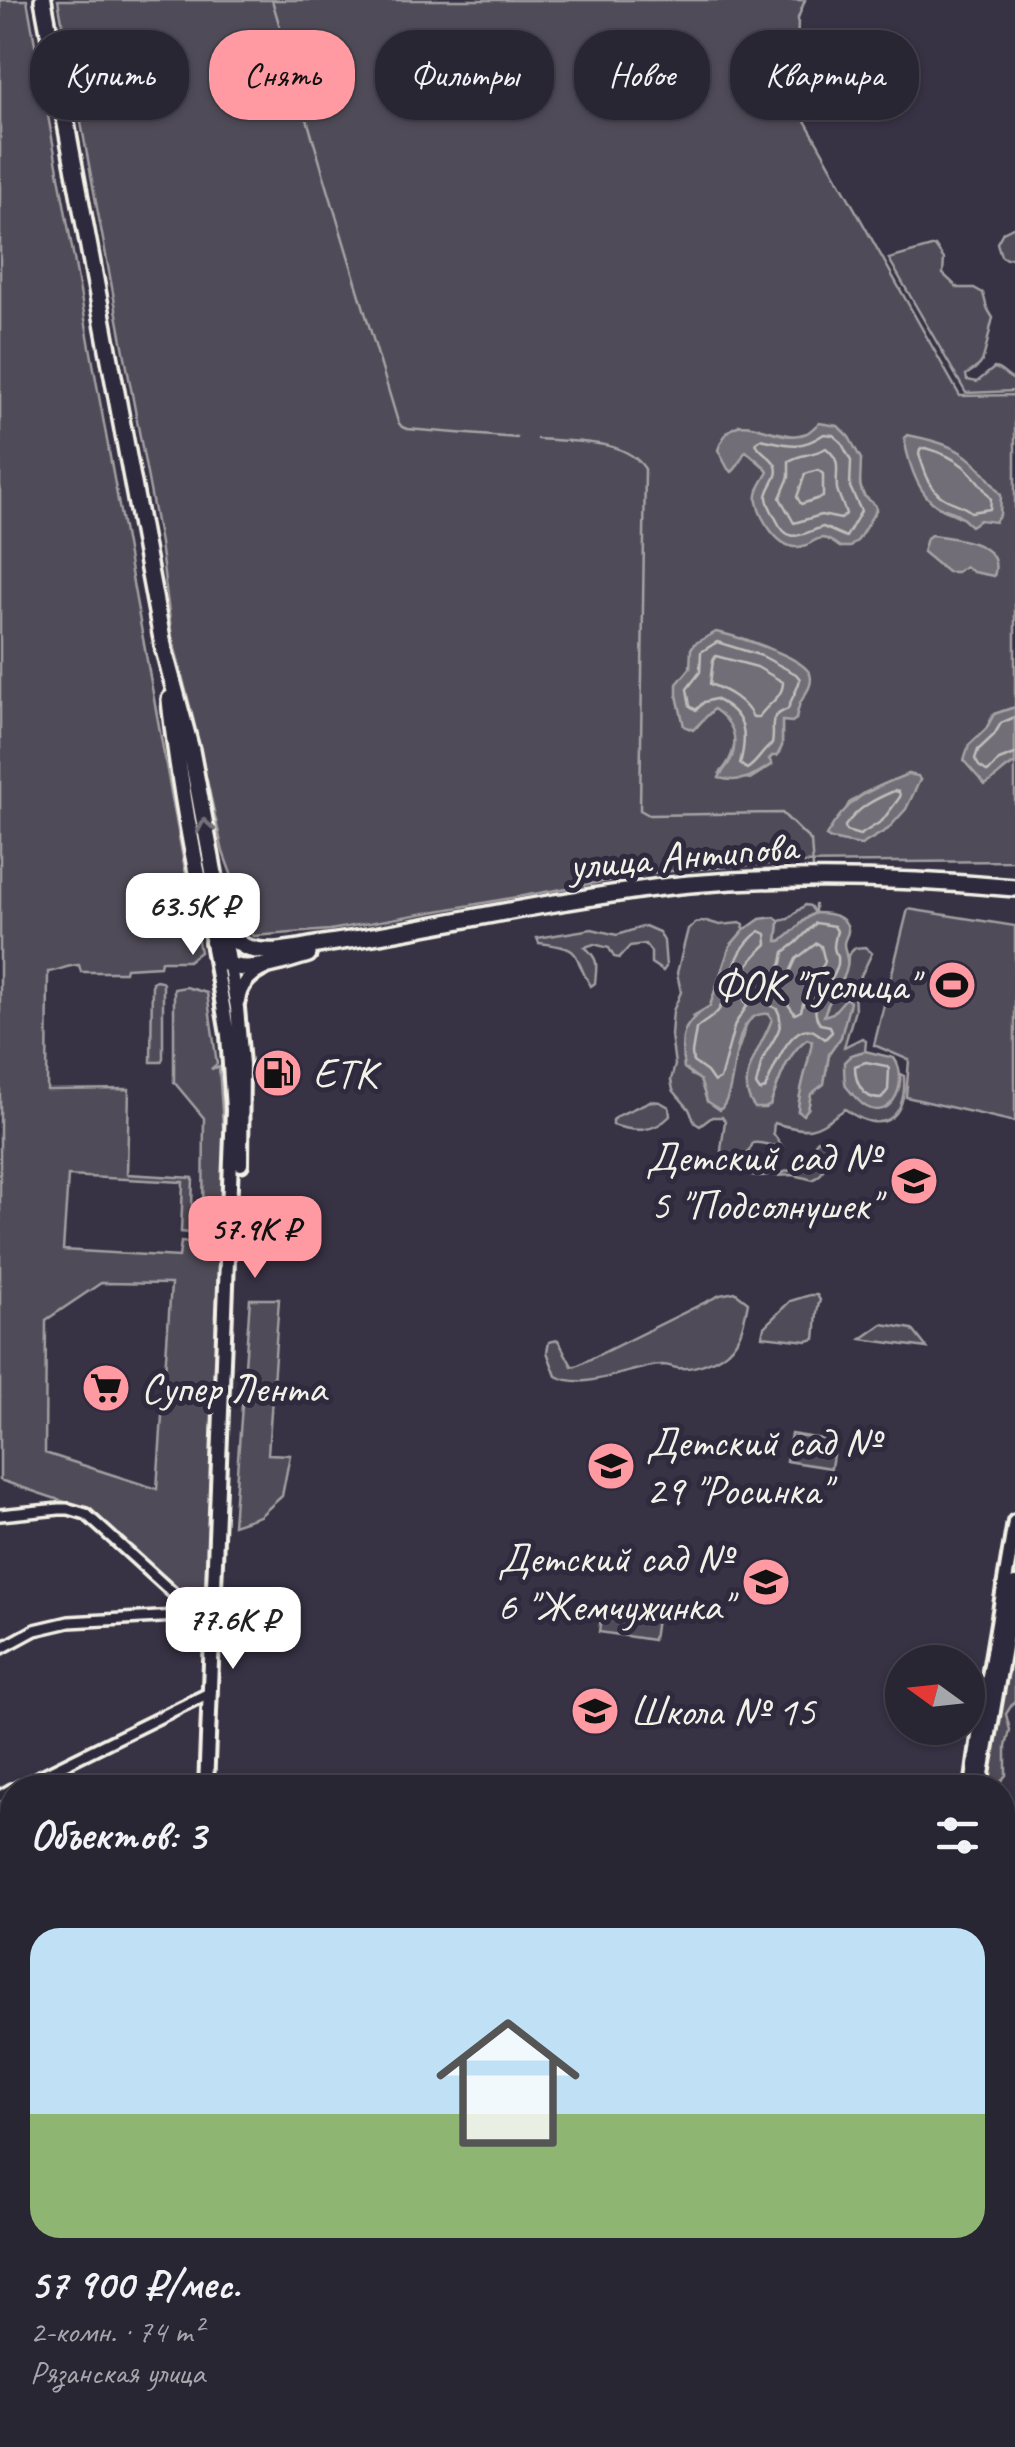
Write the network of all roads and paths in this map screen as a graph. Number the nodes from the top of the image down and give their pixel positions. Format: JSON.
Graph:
{"nodes":[{"id":1,"x":43,"y":0,"type":"edge"},
{"id":2,"x":1015,"y":888,"type":"edge"},
{"id":3,"x":215,"y":922,"type":"junction"},
{"id":4,"x":273,"y":958,"type":"junction"},
{"id":5,"x":230,"y":965,"type":"junction"},
{"id":6,"x":220,"y":985,"type":"junction"},
{"id":7,"x":237,"y":1008,"type":"junction"},
{"id":8,"x":0,"y":1515,"type":"edge"},
{"id":9,"x":1015,"y":1522,"type":"edge"},
{"id":10,"x":216,"y":1556,"type":"junction"},
{"id":11,"x":1015,"y":1584,"type":"edge"},
{"id":12,"x":192,"y":1614,"type":"junction"},
{"id":13,"x":214,"y":1614,"type":"junction"},
{"id":14,"x":0,"y":1649,"type":"edge"},
{"id":15,"x":211,"y":1692,"type":"junction"},
{"id":16,"x":41,"y":1775,"type":"edge"},
{"id":17,"x":207,"y":1775,"type":"edge"},
{"id":18,"x":974,"y":1775,"type":"edge"},
{"id":19,"x":982,"y":1775,"type":"edge"}],
"edges":[{"from":1,"to":3,"type":"main road"},
{"from":2,"to":4,"type":"main road","name":"улица Антипова"},
{"from":3,"to":4,"type":"main road"},
{"from":3,"to":5,"type":"main road"},
{"from":3,"to":6,"type":"main road"},
{"from":4,"to":5,"type":"main road","name":"улица Антипова"},
{"from":4,"to":7,"type":"main road"},
{"from":5,"to":6,"type":"main road"},
{"from":5,"to":7,"type":"main road"},
{"from":6,"to":10,"type":"main road"},
{"from":7,"to":10,"type":"main road"},
{"from":8,"to":12,"type":"street"},
{"from":9,"to":18,"type":"main road"},
{"from":10,"to":13,"type":"main road"},
{"from":11,"to":19,"type":"main road"},
{"from":12,"to":13,"type":"street"},
{"from":12,"to":14,"type":"street"},
{"from":13,"to":15,"type":"main road"},
{"from":15,"to":16,"type":"street"},
{"from":15,"to":17,"type":"main road"}]}
